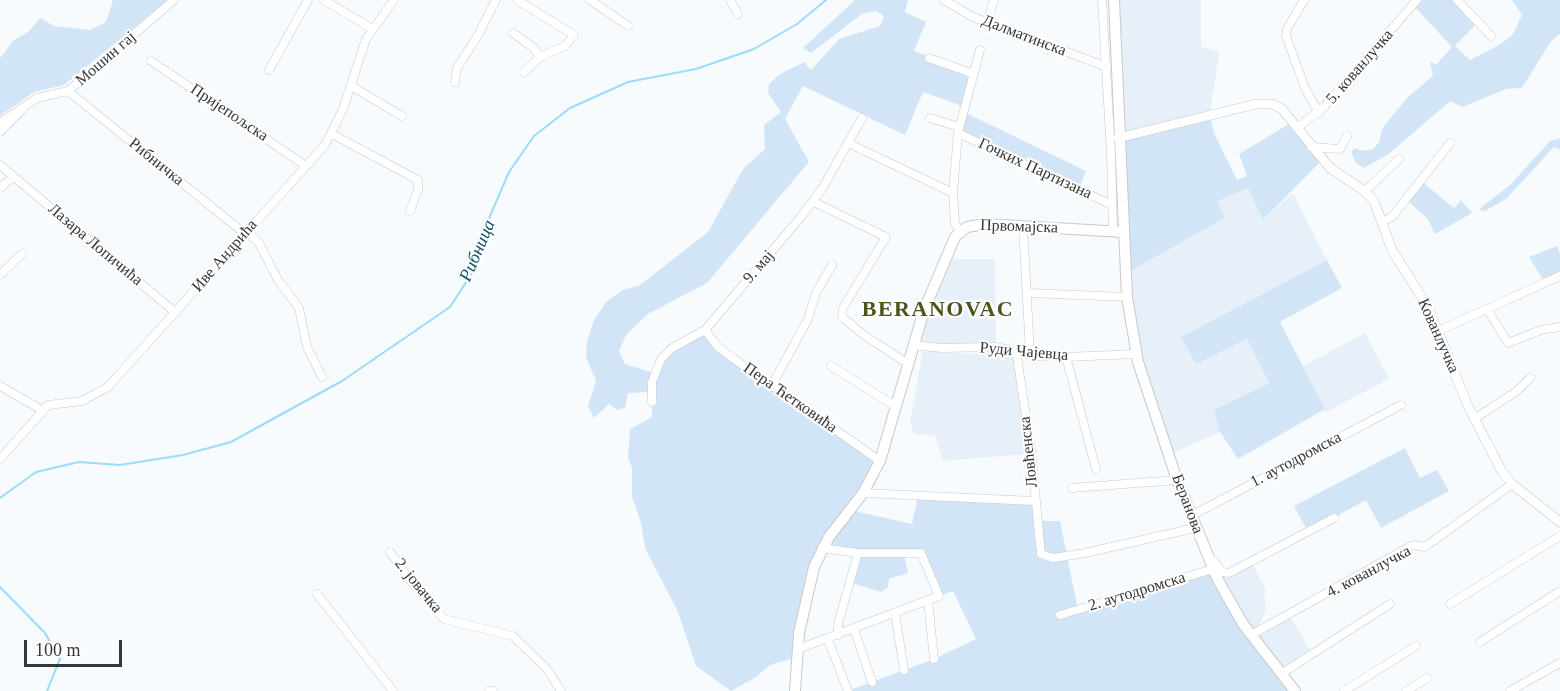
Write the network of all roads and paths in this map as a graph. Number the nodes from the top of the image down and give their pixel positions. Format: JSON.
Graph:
{"nodes":[{"id":1,"x":174,"y":0,"type":"edge"},
{"id":2,"x":308,"y":0,"type":"edge"},
{"id":3,"x":324,"y":0,"type":"edge"},
{"id":4,"x":394,"y":0,"type":"edge"},
{"id":5,"x":496,"y":0,"type":"edge"},
{"id":6,"x":517,"y":0,"type":"edge"},
{"id":7,"x":590,"y":0,"type":"edge"},
{"id":8,"x":730,"y":0,"type":"edge"},
{"id":9,"x":944,"y":0,"type":"edge"},
{"id":10,"x":994,"y":0,"type":"edge"},
{"id":11,"x":1304,"y":0,"type":"edge"},
{"id":12,"x":1417,"y":0,"type":"edge"},
{"id":13,"x":1457,"y":0,"type":"edge"},
{"id":14,"x":1108,"y":2,"type":"edge"},
{"id":15,"x":738,"y":14,"type":"dead end"},
{"id":16,"x":987,"y":22,"type":"junction"},
{"id":17,"x":628,"y":26,"type":"dead end"},
{"id":18,"x":371,"y":28,"type":"junction"},
{"id":19,"x":513,"y":33,"type":"dead end"},
{"id":20,"x":1491,"y":36,"type":"dead end"},
{"id":21,"x":981,"y":50,"type":"dead end"},
{"id":22,"x":540,"y":57,"type":"junction"},
{"id":23,"x":929,"y":58,"type":"dead end"},
{"id":24,"x":151,"y":61,"type":"dead end"},
{"id":25,"x":1107,"y":67,"type":"junction"},
{"id":26,"x":270,"y":70,"type":"dead end"},
{"id":27,"x":524,"y":72,"type":"dead end"},
{"id":28,"x":974,"y":74,"type":"junction"},
{"id":29,"x":455,"y":82,"type":"dead end"},
{"id":30,"x":351,"y":86,"type":"junction"},
{"id":31,"x":68,"y":91,"type":"junction"},
{"id":32,"x":27,"y":103,"type":"junction"},
{"id":33,"x":1319,"y":112,"type":"junction"},
{"id":34,"x":402,"y":117,"type":"dead end"},
{"id":35,"x":862,"y":118,"type":"dead end"},
{"id":36,"x":930,"y":118,"type":"dead end"},
{"id":37,"x":0,"y":123,"type":"edge"},
{"id":38,"x":1297,"y":128,"type":"junction"},
{"id":39,"x":959,"y":130,"type":"junction"},
{"id":40,"x":0,"y":132,"type":"edge"},
{"id":41,"x":332,"y":134,"type":"junction"},
{"id":42,"x":1347,"y":136,"type":"dead end"},
{"id":43,"x":1118,"y":138,"type":"junction"},
{"id":44,"x":848,"y":143,"type":"junction"},
{"id":45,"x":1450,"y":143,"type":"dead end"},
{"id":46,"x":1311,"y":147,"type":"junction"},
{"id":47,"x":1399,"y":159,"type":"dead end"},
{"id":48,"x":0,"y":165,"type":"edge"},
{"id":49,"x":306,"y":166,"type":"junction"},
{"id":50,"x":13,"y":177,"type":"junction"},
{"id":51,"x":0,"y":188,"type":"edge"},
{"id":52,"x":1365,"y":191,"type":"junction"},
{"id":53,"x":953,"y":193,"type":"junction"},
{"id":54,"x":814,"y":202,"type":"junction"},
{"id":55,"x":1113,"y":205,"type":"junction"},
{"id":56,"x":410,"y":211,"type":"dead end"},
{"id":57,"x":1382,"y":222,"type":"junction"},
{"id":58,"x":1023,"y":226,"type":"junction"},
{"id":59,"x":245,"y":232,"type":"junction"},
{"id":60,"x":960,"y":232,"type":"junction"},
{"id":61,"x":1118,"y":232,"type":"junction"},
{"id":62,"x":22,"y":254,"type":"dead end"},
{"id":63,"x":832,"y":265,"type":"dead end"},
{"id":64,"x":0,"y":275,"type":"edge"},
{"id":65,"x":1560,"y":276,"type":"edge"},
{"id":66,"x":1028,"y":293,"type":"junction"},
{"id":67,"x":1126,"y":297,"type":"junction"},
{"id":68,"x":1487,"y":309,"type":"junction"},
{"id":69,"x":176,"y":313,"type":"junction"},
{"id":70,"x":1560,"y":327,"type":"edge"},
{"id":71,"x":705,"y":330,"type":"junction"},
{"id":72,"x":1438,"y":332,"type":"junction"},
{"id":73,"x":1030,"y":341,"type":"junction"},
{"id":74,"x":912,"y":345,"type":"junction"},
{"id":75,"x":1018,"y":350,"type":"junction"},
{"id":76,"x":1030,"y":353,"type":"junction"},
{"id":77,"x":1136,"y":354,"type":"junction"},
{"id":78,"x":1066,"y":357,"type":"junction"},
{"id":79,"x":907,"y":363,"type":"junction"},
{"id":80,"x":831,"y":366,"type":"dead end"},
{"id":81,"x":322,"y":377,"type":"dead end"},
{"id":82,"x":1530,"y":378,"type":"dead end"},
{"id":83,"x":772,"y":385,"type":"junction"},
{"id":84,"x":0,"y":386,"type":"edge"},
{"id":85,"x":652,"y":402,"type":"dead end"},
{"id":86,"x":1401,"y":405,"type":"dead end"},
{"id":87,"x":896,"y":406,"type":"junction"},
{"id":88,"x":42,"y":410,"type":"junction"},
{"id":89,"x":1474,"y":419,"type":"junction"},
{"id":90,"x":0,"y":459,"type":"edge"},
{"id":91,"x":880,"y":461,"type":"junction"},
{"id":92,"x":1096,"y":469,"type":"dead end"},
{"id":93,"x":1177,"y":480,"type":"junction"},
{"id":94,"x":1512,"y":484,"type":"junction"},
{"id":95,"x":1072,"y":488,"type":"dead end"},
{"id":96,"x":863,"y":493,"type":"junction"},
{"id":97,"x":1034,"y":501,"type":"junction"},
{"id":98,"x":1191,"y":516,"type":"junction"},
{"id":99,"x":1334,"y":518,"type":"dead end"},
{"id":100,"x":1560,"y":522,"type":"edge"},
{"id":101,"x":1197,"y":532,"type":"junction"},
{"id":102,"x":1560,"y":536,"type":"edge"},
{"id":103,"x":822,"y":548,"type":"junction"},
{"id":104,"x":390,"y":552,"type":"dead end"},
{"id":105,"x":858,"y":553,"type":"junction"},
{"id":106,"x":1213,"y":569,"type":"junction"},
{"id":107,"x":1560,"y":591,"type":"edge"},
{"id":108,"x":317,"y":594,"type":"dead end"},
{"id":109,"x":928,"y":600,"type":"junction"},
{"id":110,"x":1390,"y":604,"type":"dead end"},
{"id":111,"x":1450,"y":604,"type":"dead end"},
{"id":112,"x":895,"y":613,"type":"junction"},
{"id":113,"x":1060,"y":615,"type":"dead end"},
{"id":114,"x":854,"y":629,"type":"junction"},
{"id":115,"x":838,"y":635,"type":"junction"},
{"id":116,"x":1251,"y":635,"type":"junction"},
{"id":117,"x":828,"y":639,"type":"junction"},
{"id":118,"x":1480,"y":642,"type":"dead end"},
{"id":119,"x":1416,"y":646,"type":"dead end"},
{"id":120,"x":798,"y":649,"type":"junction"},
{"id":121,"x":934,"y":659,"type":"dead end"},
{"id":122,"x":1560,"y":663,"type":"edge"},
{"id":123,"x":904,"y":670,"type":"dead end"},
{"id":124,"x":1281,"y":674,"type":"junction"},
{"id":125,"x":1427,"y":678,"type":"dead end"},
{"id":126,"x":872,"y":682,"type":"dead end"},
{"id":127,"x":393,"y":691,"type":"edge"},
{"id":128,"x":561,"y":691,"type":"edge"},
{"id":129,"x":795,"y":691,"type":"edge"},
{"id":130,"x":848,"y":691,"type":"edge"},
{"id":131,"x":1295,"y":691,"type":"edge"},
{"id":132,"x":1344,"y":691,"type":"edge"},
{"id":133,"x":1406,"y":691,"type":"edge"},
{"id":134,"x":1510,"y":691,"type":"edge"}],
"edges":[{"from":1,"to":31,"type":"street","name":"Мошин гај"},
{"from":2,"to":26,"type":"street"},
{"from":3,"to":18,"type":"street"},
{"from":4,"to":18,"type":"street","name":"Иве Андрића"},
{"from":5,"to":29,"type":"street"},
{"from":6,"to":22,"type":"street"},
{"from":7,"to":17,"type":"street"},
{"from":8,"to":15,"type":"street"},
{"from":9,"to":16,"type":"street","name":"Далматинска"},
{"from":10,"to":16,"type":"street"},
{"from":11,"to":33,"type":"street"},
{"from":12,"to":33,"type":"street","name":"5. кованлучка"},
{"from":13,"to":20,"type":"street"},
{"from":14,"to":25,"type":"street","name":"Беранова"},
{"from":14,"to":43,"type":"main road","name":"Беранова"},
{"from":16,"to":25,"type":"street","name":"Далматинска"},
{"from":18,"to":30,"type":"street","name":"Иве Андрића"},
{"from":19,"to":22,"type":"street"},
{"from":21,"to":28,"type":"street"},
{"from":22,"to":27,"type":"street"},
{"from":23,"to":28,"type":"street"},
{"from":24,"to":49,"type":"street","name":"Пријепољска"},
{"from":25,"to":55,"type":"street","name":"Беранова"},
{"from":28,"to":39,"type":"street"},
{"from":30,"to":34,"type":"street"},
{"from":30,"to":41,"type":"street","name":"Иве Андрића"},
{"from":31,"to":32,"type":"street","name":"Мошин гај"},
{"from":31,"to":59,"type":"street","name":"Рибничка"},
{"from":32,"to":37,"type":"street","name":"Мошин гај"},
{"from":32,"to":40,"type":"street"},
{"from":33,"to":38,"type":"street","name":"5. кованлучка"},
{"from":35,"to":44,"type":"street","name":"9. мај"},
{"from":36,"to":39,"type":"street","name":"Гочких Партизана"},
{"from":38,"to":43,"type":"street","name":"Кованлучка"},
{"from":38,"to":46,"type":"street","name":"Кованлучка"},
{"from":39,"to":53,"type":"street"},
{"from":39,"to":55,"type":"street","name":"Гочких Партизана"},
{"from":41,"to":49,"type":"street","name":"Иве Андрића"},
{"from":41,"to":56,"type":"street"},
{"from":42,"to":46,"type":"street"},
{"from":43,"to":61,"type":"main road","name":"Беранова"},
{"from":44,"to":53,"type":"street"},
{"from":44,"to":54,"type":"street","name":"9. мај"},
{"from":45,"to":57,"type":"street"},
{"from":46,"to":52,"type":"street","name":"Кованлучка"},
{"from":47,"to":52,"type":"street"},
{"from":48,"to":50,"type":"street","name":"Лазара Лопичића"},
{"from":49,"to":59,"type":"street","name":"Иве Андрића"},
{"from":50,"to":51,"type":"street"},
{"from":50,"to":69,"type":"street","name":"Лазара Лопичића"},
{"from":52,"to":57,"type":"street","name":"Кованлучка"},
{"from":53,"to":60,"type":"street"},
{"from":54,"to":71,"type":"street","name":"9. мај"},
{"from":54,"to":79,"type":"street"},
{"from":55,"to":61,"type":"street","name":"Беранова"},
{"from":57,"to":72,"type":"street","name":"Кованлучка"},
{"from":58,"to":60,"type":"main road","name":"Првомајска"},
{"from":58,"to":61,"type":"main road","name":"Првомајска"},
{"from":58,"to":66,"type":"street"},
{"from":59,"to":69,"type":"street","name":"Иве Андрића"},
{"from":59,"to":81,"type":"street","name":"Рибничка"},
{"from":60,"to":74,"type":"main road","name":"Првомајска"},
{"from":61,"to":67,"type":"main road","name":"Беранова"},
{"from":62,"to":64,"type":"street"},
{"from":63,"to":83,"type":"street"},
{"from":65,"to":68,"type":"street"},
{"from":66,"to":67,"type":"street"},
{"from":66,"to":73,"type":"street"},
{"from":67,"to":77,"type":"main road","name":"Беранова"},
{"from":68,"to":70,"type":"street"},
{"from":68,"to":72,"type":"street"},
{"from":69,"to":88,"type":"street","name":"Иве Андрића"},
{"from":71,"to":83,"type":"street","name":"Пера Ћетковића"},
{"from":71,"to":85,"type":"street","name":"9. мај"},
{"from":72,"to":89,"type":"street","name":"Кованлучка"},
{"from":73,"to":75,"type":"street"},
{"from":73,"to":76,"type":"street"},
{"from":74,"to":75,"type":"street","name":"Руди Чајевца"},
{"from":74,"to":79,"type":"main road","name":"Првомајска"},
{"from":75,"to":76,"type":"street","name":"Руди Чајевца"},
{"from":75,"to":97,"type":"street","name":"Ловћенска"},
{"from":76,"to":78,"type":"street","name":"Руди Чајевца"},
{"from":77,"to":78,"type":"street","name":"Руди Чајевца"},
{"from":77,"to":93,"type":"main road","name":"Беранова"},
{"from":78,"to":92,"type":"street"},
{"from":79,"to":87,"type":"main road","name":"Првомајска"},
{"from":80,"to":87,"type":"street"},
{"from":82,"to":89,"type":"street"},
{"from":83,"to":91,"type":"street","name":"Пера Ћетковића"},
{"from":84,"to":88,"type":"street"},
{"from":86,"to":98,"type":"street","name":"1. аутодромска"},
{"from":87,"to":91,"type":"main road","name":"Првомајска"},
{"from":88,"to":90,"type":"street"},
{"from":89,"to":94,"type":"street","name":"Кованлучка"},
{"from":91,"to":96,"type":"main road","name":"Првомајска"},
{"from":93,"to":95,"type":"street"},
{"from":93,"to":98,"type":"main road","name":"Беранова"},
{"from":94,"to":100,"type":"street","name":"Кованлучка"},
{"from":94,"to":116,"type":"street","name":"4. кованлучка"},
{"from":96,"to":97,"type":"street"},
{"from":96,"to":103,"type":"main road","name":"Првомајска"},
{"from":97,"to":101,"type":"street","name":"Ловћенска"},
{"from":98,"to":101,"type":"main road","name":"Беранова"},
{"from":99,"to":101,"type":"street"},
{"from":101,"to":106,"type":"main road","name":"Беранова"},
{"from":102,"to":111,"type":"street"},
{"from":103,"to":105,"type":"street"},
{"from":103,"to":120,"type":"main road","name":"Првомајска"},
{"from":104,"to":128,"type":"street","name":"2. јовачка"},
{"from":105,"to":109,"type":"street"},
{"from":105,"to":115,"type":"street"},
{"from":106,"to":113,"type":"street","name":"2. аутодромска"},
{"from":106,"to":116,"type":"main road","name":"Беранова"},
{"from":107,"to":118,"type":"street"},
{"from":108,"to":127,"type":"street"},
{"from":109,"to":112,"type":"street"},
{"from":109,"to":121,"type":"street"},
{"from":110,"to":124,"type":"street"},
{"from":112,"to":114,"type":"street"},
{"from":112,"to":123,"type":"street"},
{"from":114,"to":115,"type":"street"},
{"from":114,"to":126,"type":"street"},
{"from":115,"to":117,"type":"street"},
{"from":116,"to":124,"type":"main road","name":"Беранова"},
{"from":117,"to":120,"type":"street"},
{"from":117,"to":130,"type":"street"},
{"from":119,"to":132,"type":"street"},
{"from":120,"to":129,"type":"main road","name":"Првомајска"},
{"from":122,"to":134,"type":"street"},
{"from":124,"to":131,"type":"main road","name":"Беранова"},
{"from":125,"to":133,"type":"street"}]}
